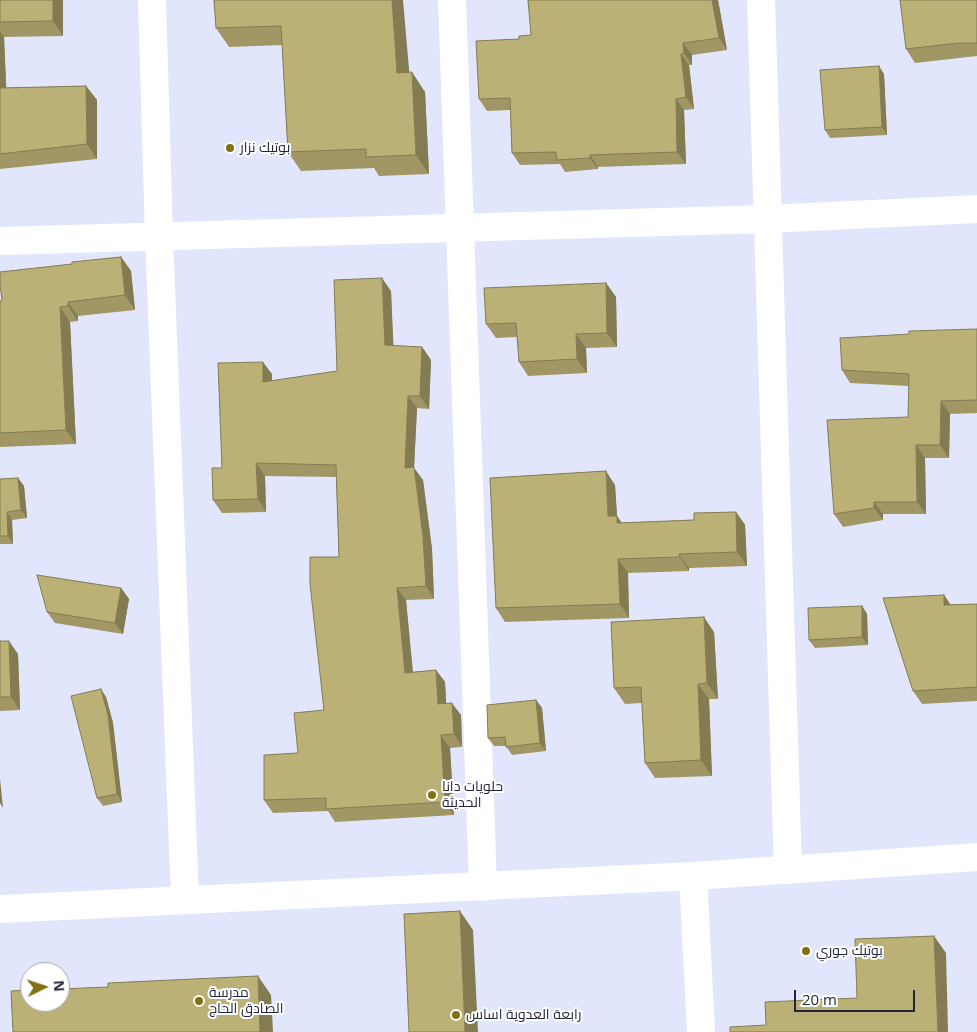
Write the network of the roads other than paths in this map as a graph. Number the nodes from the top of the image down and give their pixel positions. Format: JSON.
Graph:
{"nodes":[{"id":1,"x":152,"y":0,"type":"edge"},
{"id":2,"x":452,"y":0,"type":"edge"},
{"id":3,"x":761,"y":0,"type":"edge"},
{"id":4,"x":977,"y":209,"type":"edge"},
{"id":5,"x":767,"y":219,"type":"junction"},
{"id":6,"x":459,"y":228,"type":"junction"},
{"id":7,"x":159,"y":236,"type":"junction"},
{"id":8,"x":0,"y":241,"type":"edge"},
{"id":9,"x":977,"y":857,"type":"edge"},
{"id":10,"x":788,"y":870,"type":"junction"},
{"id":11,"x":693,"y":876,"type":"junction"},
{"id":12,"x":484,"y":887,"type":"junction"},
{"id":13,"x":186,"y":900,"type":"junction"},
{"id":14,"x":0,"y":908,"type":"edge"},
{"id":15,"x":701,"y":1032,"type":"edge"}],
"edges":[{"from":1,"to":7,"type":"street"},
{"from":2,"to":6,"type":"street"},
{"from":3,"to":5,"type":"street"},
{"from":4,"to":5,"type":"street"},
{"from":5,"to":6,"type":"street"},
{"from":5,"to":10,"type":"street"},
{"from":6,"to":7,"type":"street"},
{"from":6,"to":12,"type":"street"},
{"from":7,"to":8,"type":"street"},
{"from":7,"to":13,"type":"street"},
{"from":9,"to":10,"type":"street"},
{"from":10,"to":11,"type":"street"},
{"from":11,"to":12,"type":"street"},
{"from":11,"to":15,"type":"street"},
{"from":12,"to":13,"type":"street"},
{"from":13,"to":14,"type":"street"}]}
